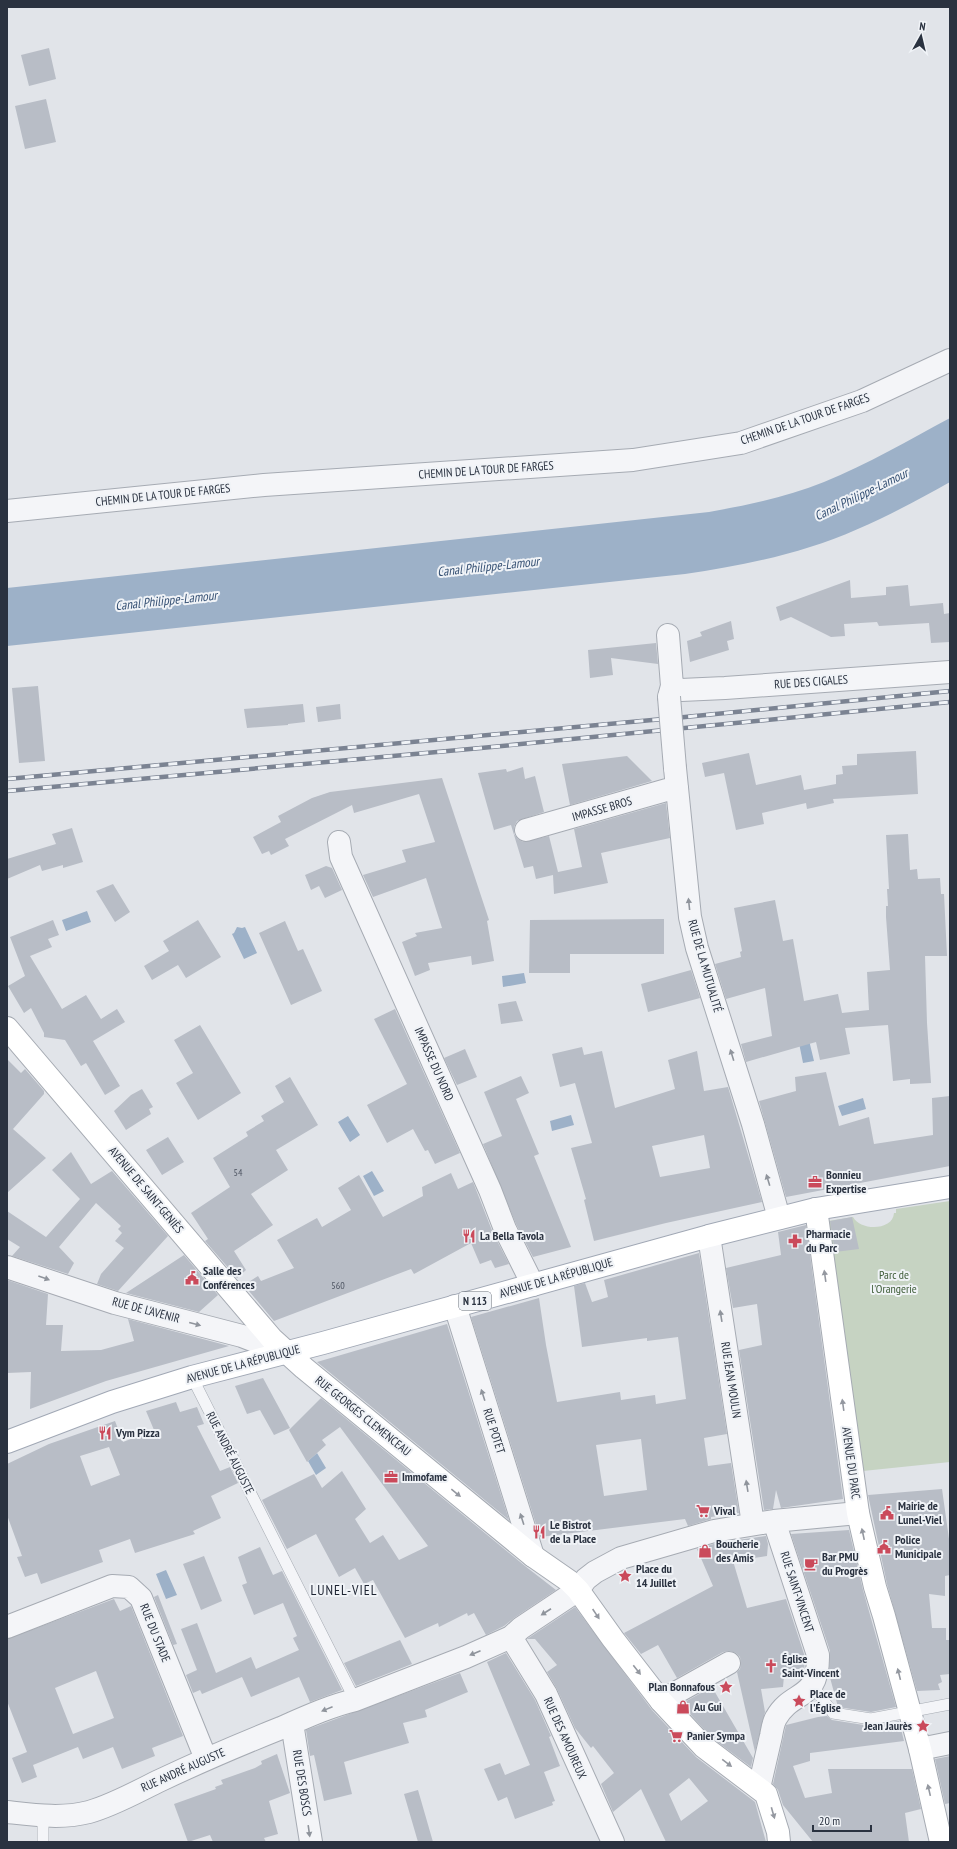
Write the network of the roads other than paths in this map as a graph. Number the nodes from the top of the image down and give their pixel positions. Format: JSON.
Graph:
{"nodes":[{"id":1,"x":950,"y":360,"type":"edge"},
{"id":2,"x":7,"y":511,"type":"edge"},
{"id":3,"x":668,"y":635,"type":"dead end"},
{"id":4,"x":950,"y":672,"type":"edge"},
{"id":5,"x":670,"y":691,"type":"junction"},
{"id":6,"x":676,"y":777,"type":"junction"},
{"id":7,"x":526,"y":830,"type":"dead end"},
{"id":8,"x":338,"y":842,"type":"dead end"},
{"id":9,"x":7,"y":1028,"type":"edge"},
{"id":10,"x":950,"y":1187,"type":"edge"},
{"id":11,"x":816,"y":1209,"type":"junction"},
{"id":12,"x":779,"y":1218,"type":"junction"},
{"id":13,"x":709,"y":1236,"type":"junction"},
{"id":14,"x":7,"y":1266,"type":"edge"},
{"id":15,"x":533,"y":1285,"type":"junction"},
{"id":16,"x":455,"y":1306,"type":"junction"},
{"id":17,"x":285,"y":1353,"type":"junction"},
{"id":18,"x":192,"y":1377,"type":"junction"},
{"id":19,"x":7,"y":1442,"type":"edge"},
{"id":20,"x":858,"y":1513,"type":"junction"},
{"id":21,"x":774,"y":1521,"type":"junction"},
{"id":22,"x":753,"y":1524,"type":"junction"},
{"id":23,"x":533,"y":1556,"type":"junction"},
{"id":24,"x":578,"y":1590,"type":"junction"},
{"id":25,"x":7,"y":1627,"type":"edge"},
{"id":26,"x":511,"y":1637,"type":"junction"},
{"id":27,"x":729,"y":1663,"type":"dead end"},
{"id":28,"x":812,"y":1685,"type":"junction"},
{"id":29,"x":356,"y":1700,"type":"junction"},
{"id":30,"x":661,"y":1701,"type":"junction"},
{"id":31,"x":950,"y":1704,"type":"edge"},
{"id":32,"x":908,"y":1712,"type":"junction"},
{"id":33,"x":292,"y":1723,"type":"junction"},
{"id":34,"x":950,"y":1743,"type":"edge"},
{"id":35,"x":920,"y":1749,"type":"junction"},
{"id":36,"x":206,"y":1759,"type":"junction"},
{"id":37,"x":759,"y":1788,"type":"junction"},
{"id":38,"x":7,"y":1812,"type":"edge"},
{"id":39,"x":43,"y":1816,"type":"junction"},
{"id":40,"x":943,"y":1831,"type":"edge"},
{"id":41,"x":42,"y":1842,"type":"edge"},
{"id":42,"x":311,"y":1842,"type":"edge"},
{"id":43,"x":613,"y":1842,"type":"edge"},
{"id":44,"x":778,"y":1842,"type":"edge"}],
"edges":[{"from":1,"to":2,"type":"street","name":"CHEMIN DE LA TOUR DE FARGES"},
{"from":3,"to":5,"type":"street","name":"RUE DE LA MUTUALITÉ"},
{"from":4,"to":5,"type":"street","name":"RUE DES CIGALES"},
{"from":5,"to":6,"type":"street","name":"RUE DE LA MUTUALITÉ","bridge":true},
{"from":6,"to":7,"type":"street","name":"IMPASSE BROS"},
{"from":12,"to":6,"type":"street","name":"RUE DE LA MUTUALITÉ","one_way":true},
{"from":8,"to":15,"type":"street","name":"IMPASSE DU NORD"},
{"from":9,"to":17,"type":"street","name":"AVENUE DE SAINT-GENIÈS"},
{"from":10,"to":11,"type":"street","name":"AVENUE DE LA RÉPUBLIQUE","number":"N 113"},
{"from":11,"to":12,"type":"street","name":"AVENUE DE LA RÉPUBLIQUE","number":"N 113"},
{"from":20,"to":11,"type":"street","name":"AVENUE DU PARC","one_way":true},
{"from":12,"to":13,"type":"street","name":"AVENUE DE LA RÉPUBLIQUE","number":"N 113"},
{"from":13,"to":15,"type":"street","name":"AVENUE DE LA RÉPUBLIQUE","number":"N 113"},
{"from":22,"to":13,"type":"street","name":"RUE JEAN MOULIN","one_way":true},
{"from":14,"to":17,"type":"street","name":"RUE DE L'AVENIR","one_way":true},
{"from":15,"to":16,"type":"street","name":"AVENUE DE LA RÉPUBLIQUE","number":"N 113"},
{"from":16,"to":17,"type":"street","name":"AVENUE DE LA RÉPUBLIQUE","number":"N 113"},
{"from":23,"to":16,"type":"street","name":"RUE POTET","one_way":true},
{"from":17,"to":18,"type":"street","name":"AVENUE DE LA RÉPUBLIQUE","number":"N 113"},
{"from":17,"to":23,"type":"street","name":"RUE GEORGES CLEMENCEAU","one_way":true},
{"from":18,"to":19,"type":"street","name":"AVENUE DE LA RÉPUBLIQUE","number":"N 113"},
{"from":18,"to":29,"type":"lane","name":"RUE ANDRÉ AUGUSTE"},
{"from":20,"to":21,"type":"street"},
{"from":32,"to":20,"type":"street","name":"AVENUE DU PARC","one_way":true},
{"from":21,"to":22,"type":"street"},
{"from":21,"to":28,"type":"street","name":"RUE SAINT-VINCENT"},
{"from":22,"to":24,"type":"street"},
{"from":23,"to":24,"type":"street"},
{"from":24,"to":26,"type":"street","name":"RUE ANDRÉ AUGUSTE","one_way":true},
{"from":24,"to":30,"type":"street","one_way":true},
{"from":25,"to":36,"type":"street","name":"RUE DU STADE"},
{"from":26,"to":29,"type":"street","name":"RUE ANDRÉ AUGUSTE","one_way":true},
{"from":26,"to":43,"type":"street","name":"RUE DES AMOUREUX"},
{"from":27,"to":30,"type":"street"},
{"from":28,"to":32,"type":"lane"},
{"from":28,"to":37,"type":"street","name":"RUE SAINT-VINCENT"},
{"from":29,"to":33,"type":"street","name":"RUE ANDRÉ AUGUSTE","one_way":true},
{"from":30,"to":37,"type":"street","one_way":true},
{"from":31,"to":32,"type":"lane"},
{"from":32,"to":35,"type":"street","name":"AVENUE DU PARC"},
{"from":33,"to":36,"type":"street","name":"RUE ANDRÉ AUGUSTE"},
{"from":33,"to":42,"type":"street","name":"RUE DES BOSCS","one_way":true},
{"from":34,"to":35,"type":"street"},
{"from":40,"to":35,"type":"street","name":"AVENUE DU PARC","one_way":true},
{"from":36,"to":39,"type":"street","name":"RUE ANDRÉ AUGUSTE"},
{"from":37,"to":44,"type":"street","one_way":true},
{"from":38,"to":39,"type":"street","name":"RUE ANDRÉ AUGUSTE"},
{"from":39,"to":41,"type":"lane"}]}
